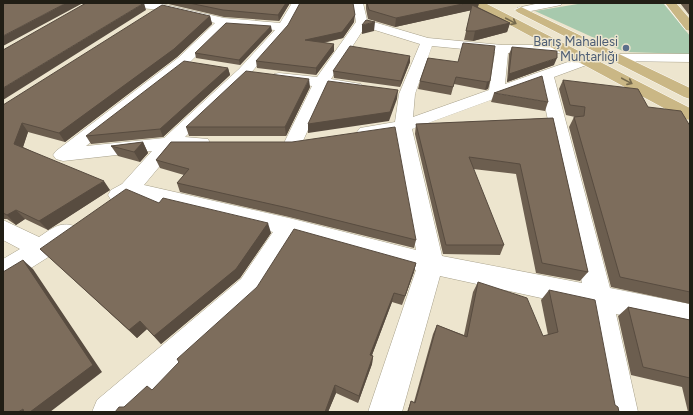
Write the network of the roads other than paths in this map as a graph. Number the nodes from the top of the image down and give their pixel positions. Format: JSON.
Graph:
{"nodes":[{"id":1,"x":118,"y":3,"type":"edge"},
{"id":2,"x":297,"y":3,"type":"edge"},
{"id":3,"x":358,"y":3,"type":"edge"},
{"id":4,"x":477,"y":3,"type":"edge"},
{"id":5,"x":557,"y":3,"type":"edge"},
{"id":6,"x":670,"y":3,"type":"edge"},
{"id":7,"x":162,"y":7,"type":"junction"},
{"id":8,"x":516,"y":8,"type":"joint"},
{"id":9,"x":142,"y":20,"type":"edge"},
{"id":10,"x":224,"y":22,"type":"junction"},
{"id":11,"x":362,"y":22,"type":"junction"},
{"id":12,"x":284,"y":27,"type":"junction"},
{"id":13,"x":690,"y":27,"type":"edge"},
{"id":14,"x":427,"y":42,"type":"junction"},
{"id":15,"x":502,"y":49,"type":"junction"},
{"id":16,"x":564,"y":50,"type":"junction"},
{"id":17,"x":617,"y":58,"type":"junction"},
{"id":18,"x":690,"y":58,"type":"edge"},
{"id":19,"x":587,"y":60,"type":"junction"},
{"id":20,"x":250,"y":73,"type":"junction"},
{"id":21,"x":546,"y":75,"type":"junction"},
{"id":22,"x":321,"y":83,"type":"junction"},
{"id":23,"x":368,"y":89,"type":"edge"},
{"id":24,"x":496,"y":93,"type":"junction"},
{"id":25,"x":690,"y":94,"type":"edge"},
{"id":26,"x":690,"y":115,"type":"edge"},
{"id":27,"x":403,"y":126,"type":"junction"},
{"id":28,"x":348,"y":135,"type":"edge"},
{"id":29,"x":169,"y":143,"type":"junction"},
{"id":30,"x":215,"y":143,"type":"edge"},
{"id":31,"x":293,"y":143,"type":"edge"},
{"id":32,"x":129,"y":189,"type":"junction"},
{"id":33,"x":104,"y":206,"type":"edge"},
{"id":34,"x":79,"y":223,"type":"edge"},
{"id":35,"x":289,"y":227,"type":"junction"},
{"id":36,"x":3,"y":229,"type":"edge"},
{"id":37,"x":41,"y":249,"type":"junction"},
{"id":38,"x":431,"y":264,"type":"junction"},
{"id":39,"x":3,"y":272,"type":"edge"},
{"id":40,"x":599,"y":299,"type":"junction"},
{"id":41,"x":690,"y":317,"type":"edge"},
{"id":42,"x":109,"y":412,"type":"edge"},
{"id":43,"x":385,"y":412,"type":"edge"},
{"id":44,"x":621,"y":412,"type":"edge"}],
"edges":[{"from":1,"to":7,"type":"street"},
{"from":2,"to":12,"type":"street"},
{"from":3,"to":11,"type":"street"},
{"from":4,"to":16,"type":"main road","one_way":true},
{"from":5,"to":8,"type":"street"},
{"from":6,"to":13,"type":"main road"},
{"from":7,"to":9,"type":"street"},
{"from":7,"to":10,"type":"street"},
{"from":8,"to":17,"type":"main road"},
{"from":10,"to":12,"type":"street"},
{"from":10,"to":29,"type":"street"},
{"from":11,"to":14,"type":"street"},
{"from":11,"to":22,"type":"street"},
{"from":12,"to":20,"type":"street"},
{"from":14,"to":15,"type":"street"},
{"from":14,"to":27,"type":"street"},
{"from":15,"to":16,"type":"street"},
{"from":15,"to":24,"type":"street"},
{"from":16,"to":19,"type":"main road"},
{"from":17,"to":18,"type":"street"},
{"from":17,"to":25,"type":"main road"},
{"from":19,"to":21,"type":"street"},
{"from":19,"to":26,"type":"main road","one_way":true},
{"from":20,"to":22,"type":"street"},
{"from":20,"to":29,"type":"street"},
{"from":21,"to":24,"type":"street"},
{"from":21,"to":40,"type":"street"},
{"from":22,"to":23,"type":"street"},
{"from":22,"to":31,"type":"street"},
{"from":24,"to":27,"type":"street"},
{"from":27,"to":28,"type":"street"},
{"from":27,"to":38,"type":"street"},
{"from":29,"to":30,"type":"street"},
{"from":29,"to":32,"type":"street"},
{"from":32,"to":33,"type":"street"},
{"from":32,"to":35,"type":"street"},
{"from":34,"to":37,"type":"street"},
{"from":35,"to":38,"type":"street"},
{"from":35,"to":42,"type":"street"},
{"from":36,"to":37,"type":"street"},
{"from":37,"to":39,"type":"street"},
{"from":38,"to":40,"type":"street"},
{"from":38,"to":43,"type":"street"},
{"from":40,"to":41,"type":"street"},
{"from":40,"to":44,"type":"street"}]}
